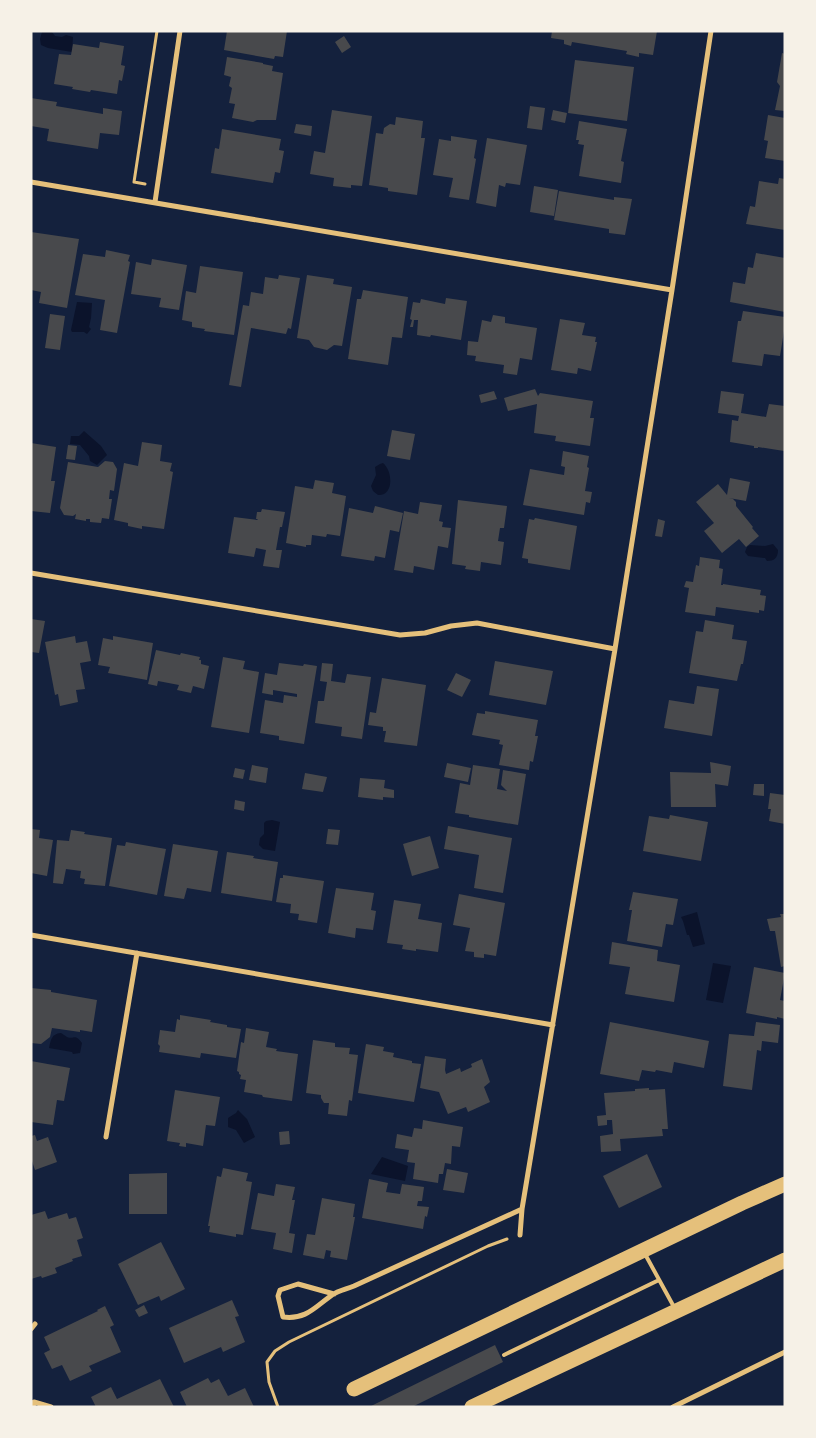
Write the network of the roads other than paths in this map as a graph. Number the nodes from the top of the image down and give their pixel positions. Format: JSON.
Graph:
{"nodes":[{"id":1,"x":180,"y":31,"type":"edge"},
{"id":2,"x":711,"y":31,"type":"edge"},
{"id":3,"x":31,"y":182,"type":"edge"},
{"id":4,"x":155,"y":202,"type":"junction"},
{"id":5,"x":672,"y":290,"type":"junction"},
{"id":6,"x":31,"y":573,"type":"edge"},
{"id":7,"x":615,"y":649,"type":"junction"},
{"id":8,"x":31,"y":935,"type":"edge"},
{"id":9,"x":136,"y":953,"type":"junction"},
{"id":10,"x":553,"y":1025,"type":"junction"},
{"id":11,"x":106,"y":1137,"type":"dead end"},
{"id":12,"x":785,"y":1184,"type":"edge"},
{"id":13,"x":522,"y":1209,"type":"junction"},
{"id":14,"x":520,"y":1235,"type":"road end"},
{"id":15,"x":643,"y":1250,"type":"junction"},
{"id":16,"x":785,"y":1260,"type":"edge"},
{"id":17,"x":659,"y":1280,"type":"junction"},
{"id":18,"x":334,"y":1294,"type":"junction"},
{"id":19,"x":676,"y":1311,"type":"junction"},
{"id":20,"x":785,"y":1352,"type":"edge"},
{"id":21,"x":504,"y":1355,"type":"dead end"},
{"id":22,"x":354,"y":1389,"type":"dead end"},
{"id":23,"x":33,"y":1402,"type":"edge"},
{"id":24,"x":51,"y":1407,"type":"edge"},
{"id":25,"x":472,"y":1407,"type":"edge"},
{"id":26,"x":673,"y":1407,"type":"edge"}],
"edges":[{"from":1,"to":4,"type":"street"},
{"from":2,"to":5,"type":"street"},
{"from":3,"to":4,"type":"street"},
{"from":4,"to":5,"type":"street"},
{"from":5,"to":7,"type":"street"},
{"from":6,"to":7,"type":"street"},
{"from":7,"to":10,"type":"street"},
{"from":8,"to":9,"type":"street"},
{"from":9,"to":10,"type":"street"},
{"from":9,"to":11,"type":"street"},
{"from":10,"to":13,"type":"street"},
{"from":12,"to":15,"type":"highway"},
{"from":13,"to":14,"type":"street"},
{"from":13,"to":18,"type":"street"},
{"from":15,"to":17,"type":"lane"},
{"from":15,"to":22,"type":"highway"},
{"from":16,"to":19,"type":"highway"},
{"from":17,"to":19,"type":"lane"},
{"from":17,"to":21,"type":"lane"},
{"from":18,"to":18,"type":"street"},
{"from":19,"to":25,"type":"highway"},
{"from":20,"to":26,"type":"street"},
{"from":23,"to":24,"type":"street"}]}
